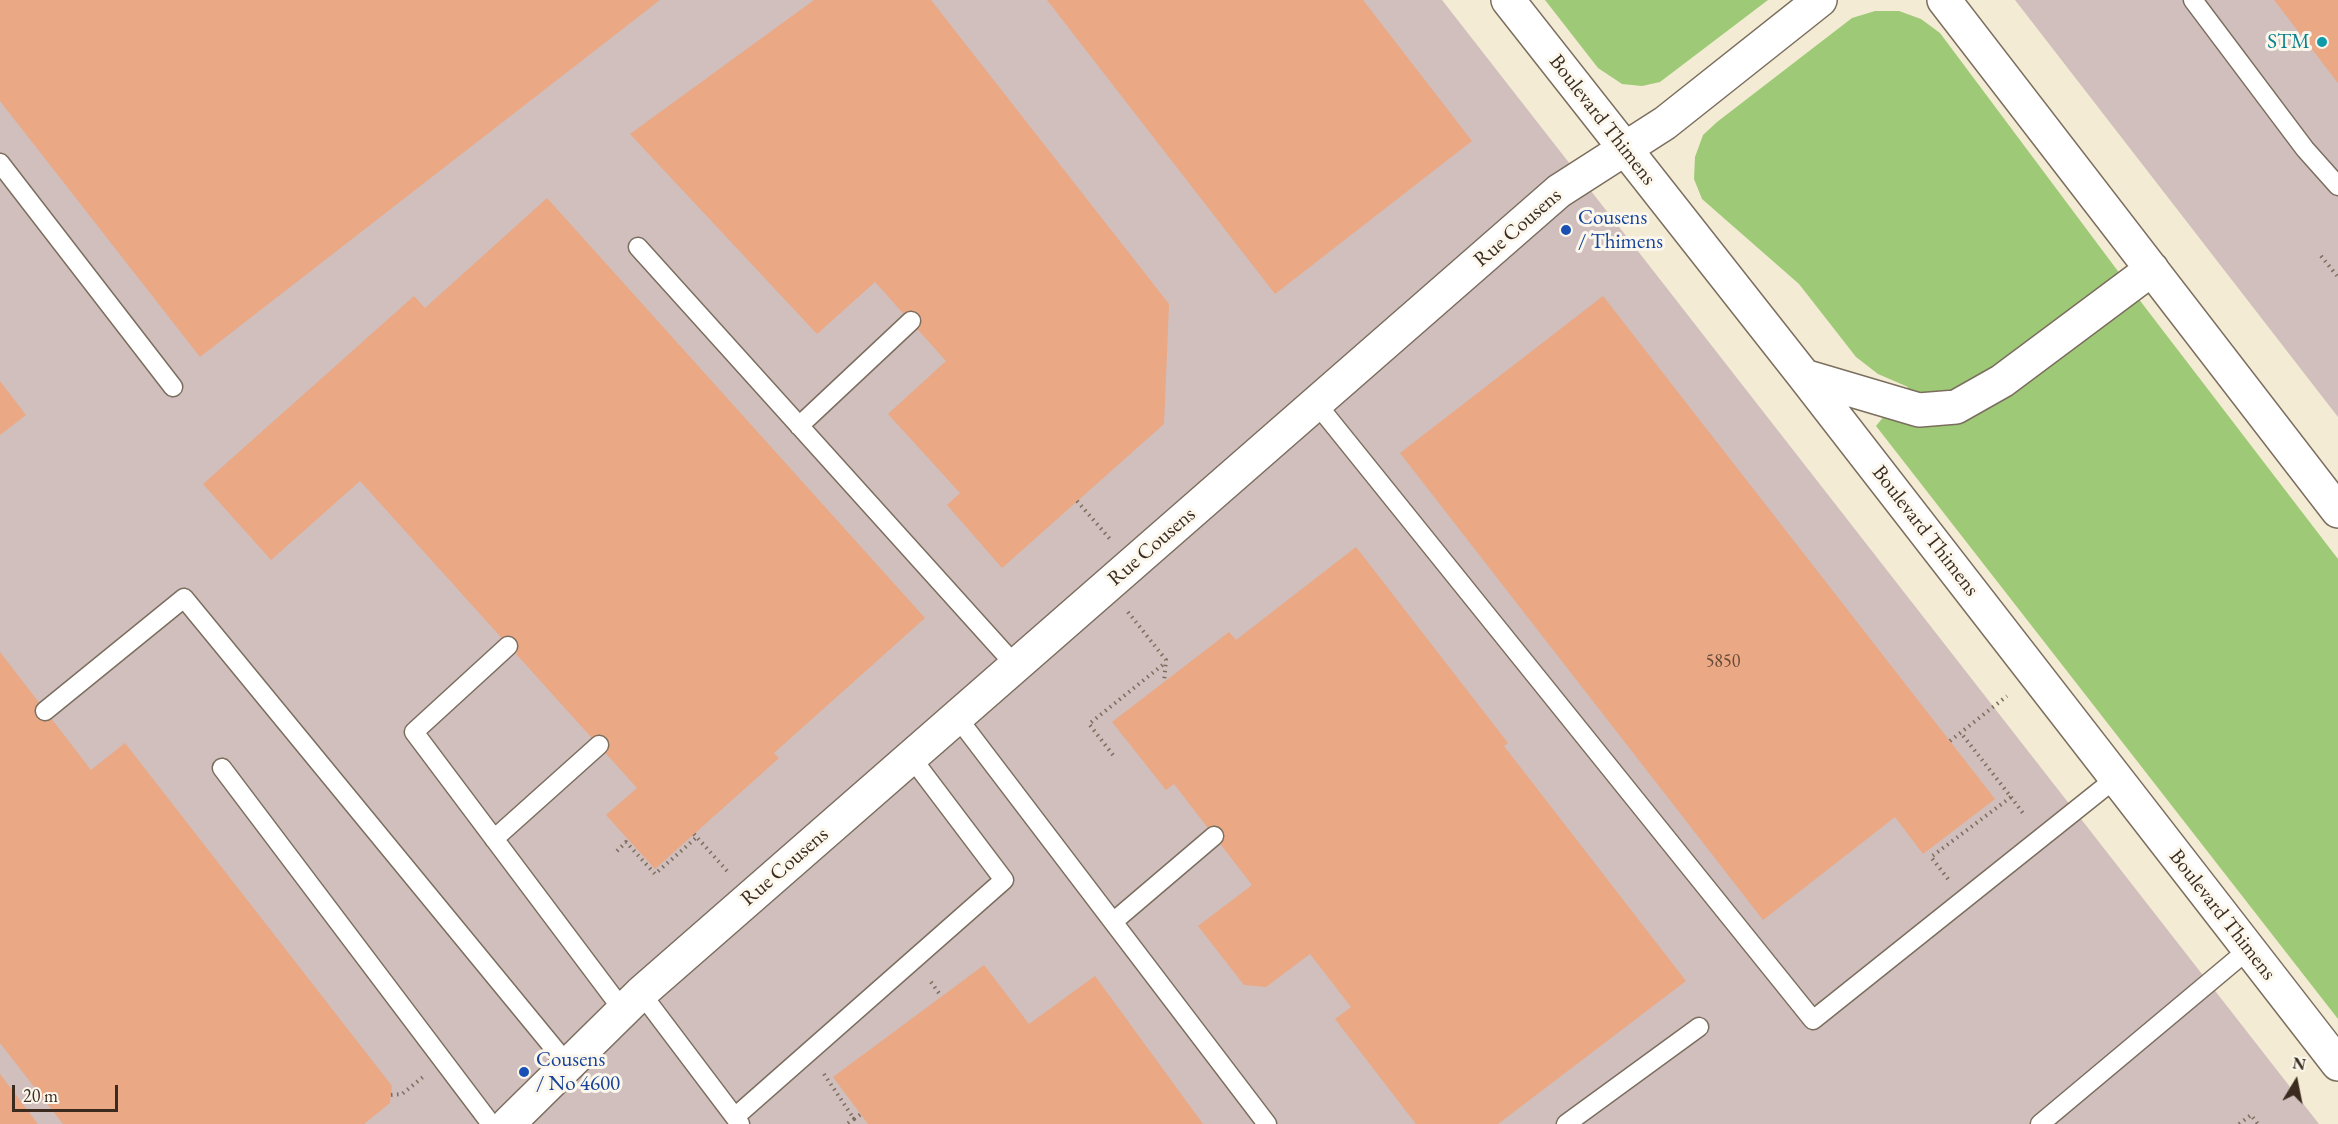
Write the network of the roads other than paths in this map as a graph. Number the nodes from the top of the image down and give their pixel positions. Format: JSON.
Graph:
{"nodes":[{"id":1,"x":1508,"y":0,"type":"edge"},
{"id":2,"x":1820,"y":0,"type":"edge"},
{"id":3,"x":1944,"y":0,"type":"edge"},
{"id":4,"x":2193,"y":0,"type":"edge"},
{"id":5,"x":1624,"y":148,"type":"junction"},
{"id":6,"x":0,"y":163,"type":"edge"},
{"id":7,"x":2338,"y":186,"type":"edge"},
{"id":8,"x":638,"y":247,"type":"dead end"},
{"id":9,"x":2152,"y":269,"type":"junction"},
{"id":10,"x":911,"y":321,"type":"dead end"},
{"id":11,"x":1804,"y":376,"type":"junction"},
{"id":12,"x":173,"y":387,"type":"dead end"},
{"id":13,"x":1316,"y":404,"type":"junction"},
{"id":14,"x":799,"y":426,"type":"junction"},
{"id":15,"x":2338,"y":511,"type":"edge"},
{"id":16,"x":508,"y":646,"type":"dead end"},
{"id":17,"x":1016,"y":666,"type":"junction"},
{"id":18,"x":45,"y":711,"type":"dead end"},
{"id":19,"x":957,"y":717,"type":"junction"},
{"id":20,"x":599,"y":745,"type":"dead end"},
{"id":21,"x":911,"y":757,"type":"junction"},
{"id":22,"x":222,"y":768,"type":"dead end"},
{"id":23,"x":2116,"y":778,"type":"junction"},
{"id":24,"x":1214,"y":836,"type":"dead end"},
{"id":25,"x":494,"y":839,"type":"junction"},
{"id":26,"x":1113,"y":922,"type":"junction"},
{"id":27,"x":2249,"y":949,"type":"junction"},
{"id":28,"x":632,"y":1001,"type":"junction"},
{"id":29,"x":1699,"y":1027,"type":"dead end"},
{"id":30,"x":567,"y":1064,"type":"junction"},
{"id":31,"x":2338,"y":1064,"type":"edge"},
{"id":32,"x":738,"y":1121,"type":"edge"},
{"id":33,"x":491,"y":1124,"type":"edge"},
{"id":34,"x":508,"y":1124,"type":"edge"},
{"id":35,"x":1267,"y":1124,"type":"edge"},
{"id":36,"x":1566,"y":1124,"type":"edge"},
{"id":37,"x":2040,"y":1124,"type":"edge"}],
"edges":[{"from":1,"to":5,"type":"street","name":"Boulevard Thimens"},
{"from":2,"to":5,"type":"street","name":"Rue Cousens"},
{"from":3,"to":9,"type":"street"},
{"from":4,"to":7,"type":"lane"},
{"from":5,"to":11,"type":"street","name":"Boulevard Thimens"},
{"from":5,"to":13,"type":"street","name":"Rue Cousens"},
{"from":6,"to":12,"type":"lane"},
{"from":8,"to":14,"type":"lane"},
{"from":9,"to":11,"type":"street"},
{"from":9,"to":15,"type":"street"},
{"from":10,"to":14,"type":"lane"},
{"from":11,"to":23,"type":"street","name":"Boulevard Thimens"},
{"from":13,"to":17,"type":"street","name":"Rue Cousens"},
{"from":13,"to":23,"type":"lane"},
{"from":14,"to":17,"type":"lane"},
{"from":16,"to":25,"type":"lane"},
{"from":17,"to":19,"type":"street","name":"Rue Cousens"},
{"from":18,"to":30,"type":"lane"},
{"from":19,"to":21,"type":"street","name":"Rue Cousens"},
{"from":19,"to":26,"type":"lane"},
{"from":20,"to":25,"type":"lane"},
{"from":21,"to":28,"type":"street","name":"Rue Cousens"},
{"from":21,"to":32,"type":"lane"},
{"from":22,"to":33,"type":"lane"},
{"from":23,"to":27,"type":"street","name":"Boulevard Thimens"},
{"from":24,"to":26,"type":"lane"},
{"from":25,"to":28,"type":"lane"},
{"from":26,"to":35,"type":"lane"},
{"from":27,"to":31,"type":"street","name":"Boulevard Thimens"},
{"from":27,"to":37,"type":"lane"},
{"from":28,"to":30,"type":"street","name":"Rue Cousens"},
{"from":28,"to":32,"type":"lane"},
{"from":29,"to":36,"type":"lane"},
{"from":30,"to":34,"type":"street","name":"Rue Cousens"}]}
